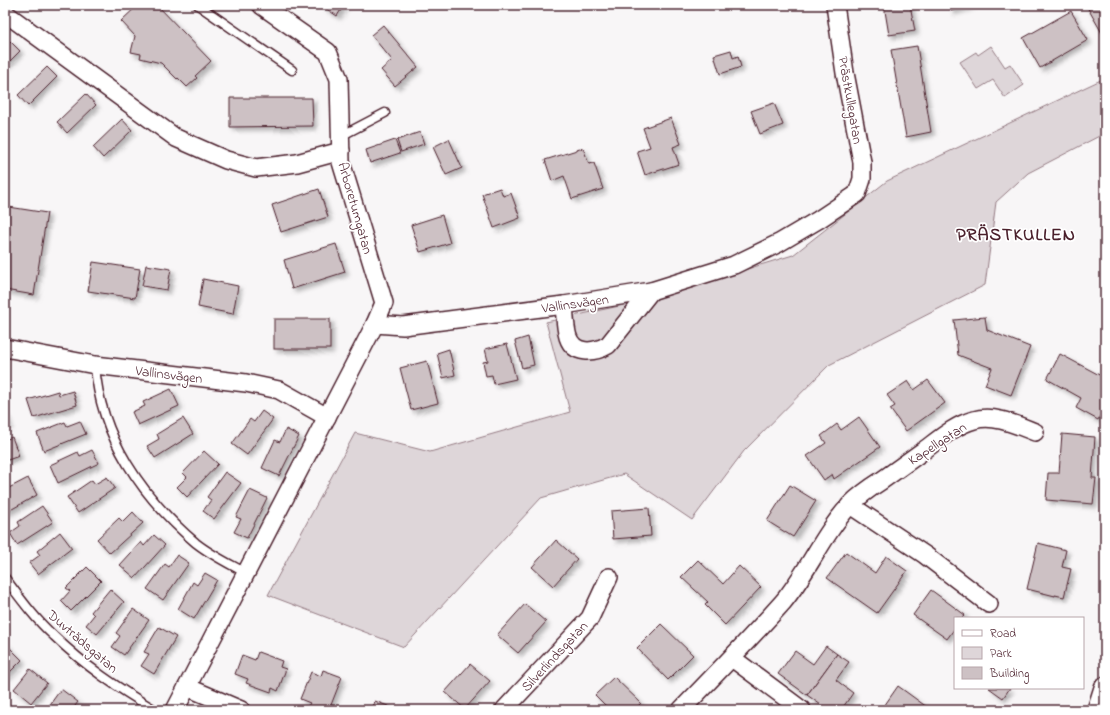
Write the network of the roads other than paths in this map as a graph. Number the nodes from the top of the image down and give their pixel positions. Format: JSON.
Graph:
{"nodes":[{"id":1,"x":198,"y":5,"type":"edge"},
{"id":2,"x":261,"y":5,"type":"edge"},
{"id":3,"x":835,"y":5,"type":"edge"},
{"id":4,"x":5,"y":14,"type":"edge"},
{"id":5,"x":292,"y":70,"type":"dead end"},
{"id":6,"x":385,"y":113,"type":"dead end"},
{"id":7,"x":341,"y":144,"type":"junction"},
{"id":8,"x":856,"y":194,"type":"joint"},
{"id":9,"x":651,"y":291,"type":"junction"},
{"id":10,"x":564,"y":306,"type":"junction"},
{"id":11,"x":375,"y":324,"type":"junction"},
{"id":12,"x":5,"y":348,"type":"edge"},
{"id":13,"x":95,"y":365,"type":"junction"},
{"id":14,"x":327,"y":417,"type":"junction"},
{"id":15,"x":1035,"y":432,"type":"dead end"},
{"id":16,"x":850,"y":505,"type":"junction"},
{"id":17,"x":246,"y":573,"type":"junction"},
{"id":18,"x":609,"y":576,"type":"dead end"},
{"id":19,"x":5,"y":578,"type":"edge"},
{"id":20,"x":989,"y":604,"type":"dead end"},
{"id":21,"x":732,"y":658,"type":"junction"},
{"id":22,"x":187,"y":687,"type":"junction"},
{"id":23,"x":1105,"y":688,"type":"edge"},
{"id":24,"x":155,"y":710,"type":"edge"},
{"id":25,"x":175,"y":710,"type":"edge"},
{"id":26,"x":241,"y":710,"type":"edge"},
{"id":27,"x":504,"y":710,"type":"edge"},
{"id":28,"x":681,"y":710,"type":"edge"},
{"id":29,"x":802,"y":710,"type":"edge"},
{"id":30,"x":1098,"y":710,"type":"edge"}],
"edges":[{"from":1,"to":5,"type":"lane"},
{"from":2,"to":7,"type":"street","name":"Arboretumgatan"},
{"from":3,"to":8,"type":"street","name":"Prästkullegatan"},
{"from":4,"to":7,"type":"street"},
{"from":6,"to":7,"type":"lane"},
{"from":7,"to":11,"type":"street","name":"Arboretumgatan"},
{"from":8,"to":9,"type":"street","name":"Vallinsvägen"},
{"from":9,"to":10,"type":"street","name":"Vallinsvägen"},
{"from":9,"to":10,"type":"street"},
{"from":10,"to":11,"type":"street","name":"Vallinsvägen"},
{"from":11,"to":14,"type":"street"},
{"from":12,"to":13,"type":"street","name":"Vallinsvägen"},
{"from":13,"to":14,"type":"street","name":"Vallinsvägen"},
{"from":13,"to":17,"type":"lane"},
{"from":14,"to":17,"type":"street"},
{"from":15,"to":16,"type":"street","name":"Kapellgatan"},
{"from":16,"to":20,"type":"street"},
{"from":16,"to":21,"type":"street","name":"Kapellgatan"},
{"from":17,"to":22,"type":"street"},
{"from":18,"to":27,"type":"street","name":"Silverlindsgatan"},
{"from":19,"to":24,"type":"lane","name":"Duvträdsgatan"},
{"from":21,"to":28,"type":"street","name":"Kapellgatan"},
{"from":21,"to":29,"type":"street"},
{"from":22,"to":25,"type":"street"},
{"from":22,"to":26,"type":"street"},
{"from":23,"to":30,"type":"street"}]}
